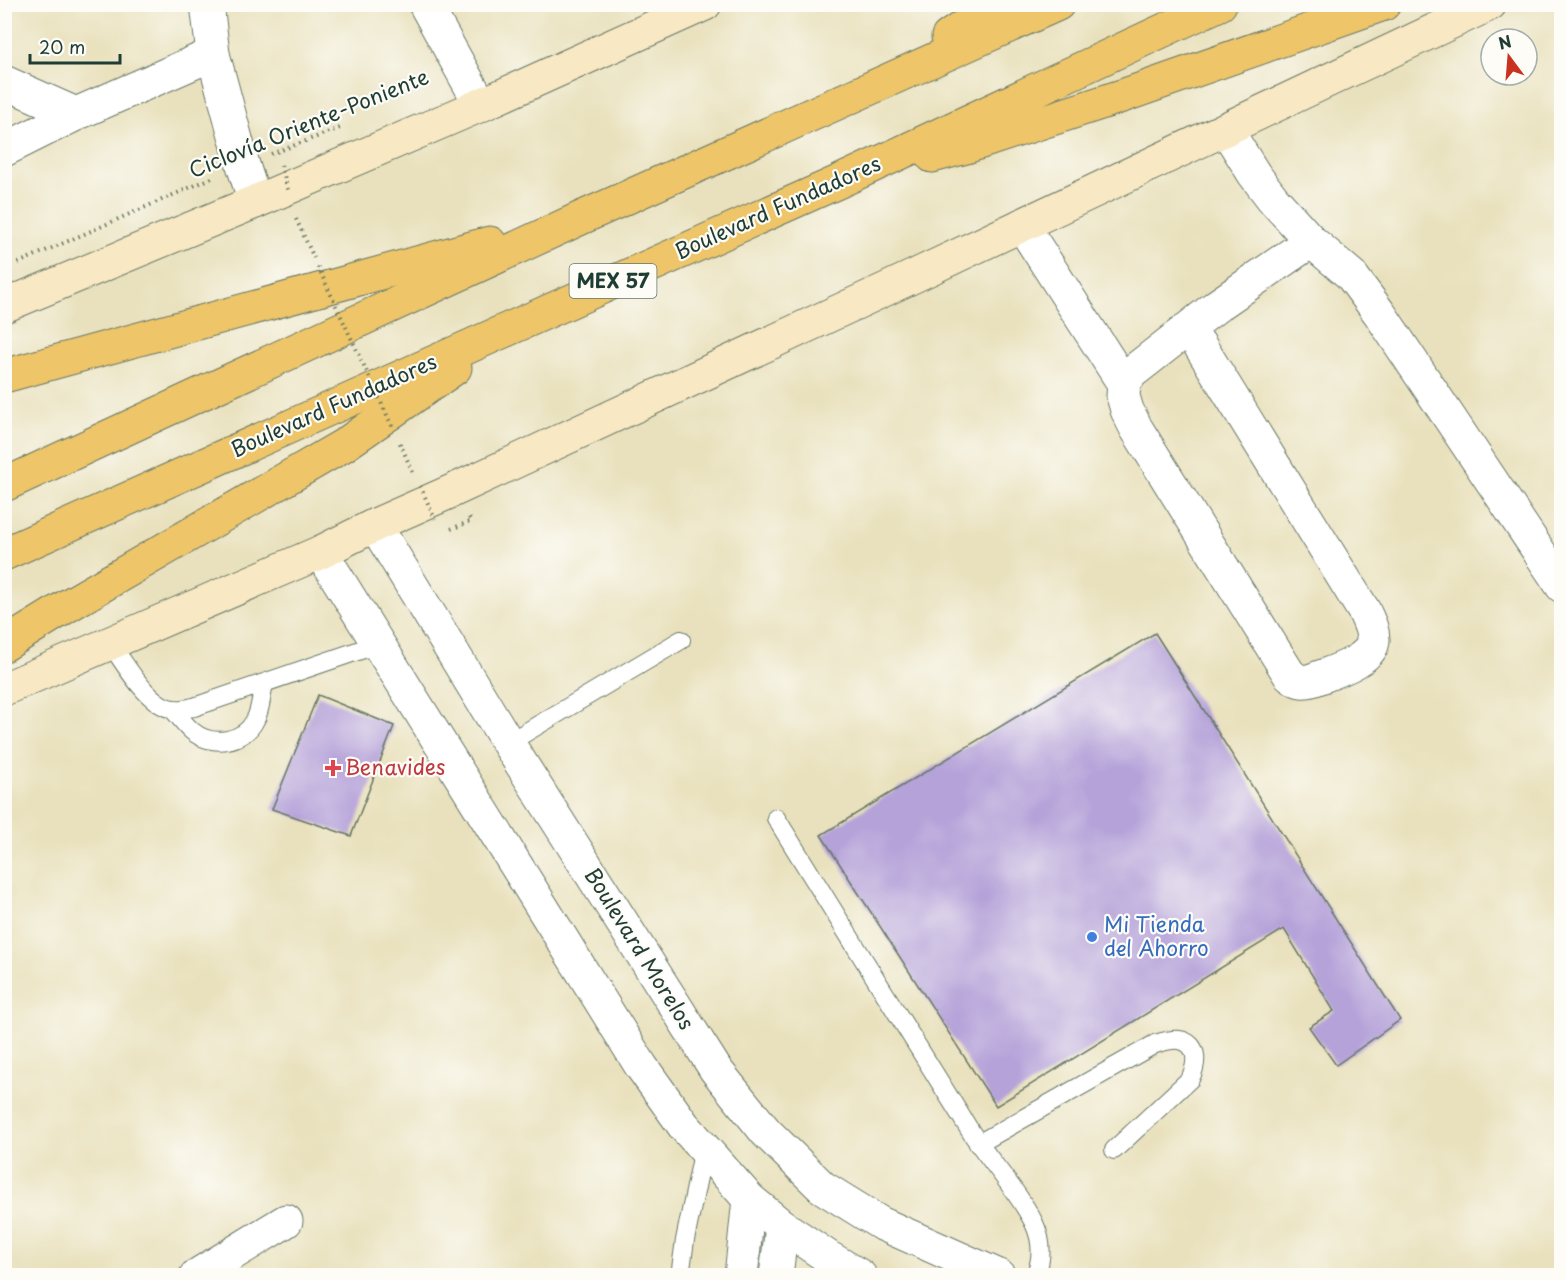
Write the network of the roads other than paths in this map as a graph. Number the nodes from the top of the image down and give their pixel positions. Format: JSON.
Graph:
{"nodes":[{"id":1,"x":207,"y":4,"type":"edge"},
{"id":2,"x":425,"y":4,"type":"edge"},
{"id":3,"x":705,"y":4,"type":"edge"},
{"id":4,"x":996,"y":4,"type":"edge"},
{"id":5,"x":1058,"y":4,"type":"edge"},
{"id":6,"x":1220,"y":4,"type":"edge"},
{"id":7,"x":1384,"y":4,"type":"edge"},
{"id":8,"x":1490,"y":4,"type":"edge"},
{"id":9,"x":213,"y":54,"type":"junction"},
{"id":10,"x":4,"y":82,"type":"edge"},
{"id":11,"x":876,"y":87,"type":"junction"},
{"id":12,"x":481,"y":105,"type":"junction"},
{"id":13,"x":76,"y":114,"type":"junction"},
{"id":14,"x":1226,"y":129,"type":"junction"},
{"id":15,"x":4,"y":150,"type":"edge"},
{"id":16,"x":838,"y":182,"type":"junction"},
{"id":17,"x":255,"y":202,"type":"junction"},
{"id":18,"x":581,"y":218,"type":"junction"},
{"id":19,"x":1022,"y":225,"type":"junction"},
{"id":20,"x":1311,"y":241,"type":"junction"},
{"id":21,"x":4,"y":306,"type":"edge"},
{"id":22,"x":524,"y":321,"type":"junction"},
{"id":23,"x":1187,"y":329,"type":"junction"},
{"id":24,"x":4,"y":376,"type":"edge"},
{"id":25,"x":1124,"y":384,"type":"junction"},
{"id":26,"x":4,"y":485,"type":"edge"},
{"id":27,"x":375,"y":525,"type":"junction"},
{"id":28,"x":321,"y":552,"type":"junction"},
{"id":29,"x":4,"y":554,"type":"edge"},
{"id":30,"x":1562,"y":586,"type":"edge"},
{"id":31,"x":681,"y":640,"type":"dead end"},
{"id":32,"x":110,"y":643,"type":"junction"},
{"id":33,"x":378,"y":644,"type":"junction"},
{"id":34,"x":4,"y":645,"type":"edge"},
{"id":35,"x":264,"y":684,"type":"junction"},
{"id":36,"x":4,"y":688,"type":"edge"},
{"id":37,"x":174,"y":710,"type":"junction"},
{"id":38,"x":508,"y":743,"type":"junction"},
{"id":39,"x":776,"y":818,"type":"dead end"},
{"id":40,"x":978,"y":1144,"type":"junction"},
{"id":41,"x":704,"y":1148,"type":"junction"},
{"id":42,"x":1114,"y":1150,"type":"dead end"},
{"id":43,"x":749,"y":1199,"type":"junction"},
{"id":44,"x":286,"y":1221,"type":"dead end"},
{"id":45,"x":782,"y":1226,"type":"junction"},
{"id":46,"x":196,"y":1275,"type":"edge"},
{"id":47,"x":680,"y":1275,"type":"edge"},
{"id":48,"x":741,"y":1275,"type":"edge"},
{"id":49,"x":776,"y":1275,"type":"edge"},
{"id":50,"x":860,"y":1275,"type":"edge"},
{"id":51,"x":999,"y":1275,"type":"edge"},
{"id":52,"x":1035,"y":1275,"type":"edge"}],
"edges":[{"from":1,"to":9,"type":"street"},
{"from":2,"to":12,"type":"street"},
{"from":3,"to":12,"type":"main road"},
{"from":4,"to":11,"type":"highway"},
{"from":5,"to":11,"type":"highway"},
{"from":6,"to":16,"type":"highway","name":"Boulevard Fundadores","number":"MEX 57"},
{"from":7,"to":16,"type":"highway"},
{"from":8,"to":14,"type":"main road"},
{"from":9,"to":13,"type":"street"},
{"from":9,"to":17,"type":"street"},
{"from":10,"to":13,"type":"street"},
{"from":11,"to":18,"type":"highway"},
{"from":12,"to":17,"type":"main road"},
{"from":13,"to":15,"type":"street"},
{"from":14,"to":19,"type":"main road"},
{"from":14,"to":20,"type":"street"},
{"from":16,"to":22,"type":"highway","name":"Boulevard Fundadores","number":"MEX 57"},
{"from":17,"to":21,"type":"main road"},
{"from":18,"to":24,"type":"highway"},
{"from":18,"to":26,"type":"highway"},
{"from":19,"to":25,"type":"street"},
{"from":19,"to":27,"type":"main road"},
{"from":20,"to":23,"type":"street"},
{"from":20,"to":30,"type":"street"},
{"from":22,"to":29,"type":"highway","name":"Boulevard Fundadores","number":"MEX 57"},
{"from":22,"to":34,"type":"highway"},
{"from":23,"to":25,"type":"street"},
{"from":23,"to":25,"type":"street"},
{"from":27,"to":28,"type":"main road"},
{"from":27,"to":38,"type":"street","name":"Boulevard Morelos"},
{"from":28,"to":32,"type":"main road"},
{"from":28,"to":33,"type":"street"},
{"from":31,"to":38,"type":"lane"},
{"from":32,"to":36,"type":"main road"},
{"from":32,"to":37,"type":"lane"},
{"from":33,"to":35,"type":"lane"},
{"from":33,"to":41,"type":"street"},
{"from":35,"to":37,"type":"lane"},
{"from":35,"to":37,"type":"lane"},
{"from":38,"to":51,"type":"street","name":"Boulevard Morelos"},
{"from":39,"to":40,"type":"lane"},
{"from":40,"to":42,"type":"lane"},
{"from":40,"to":52,"type":"lane"},
{"from":41,"to":43,"type":"street"},
{"from":41,"to":47,"type":"lane"},
{"from":43,"to":45,"type":"street"},
{"from":43,"to":48,"type":"street"},
{"from":44,"to":46,"type":"street"},
{"from":45,"to":49,"type":"street"},
{"from":45,"to":50,"type":"street"}]}
